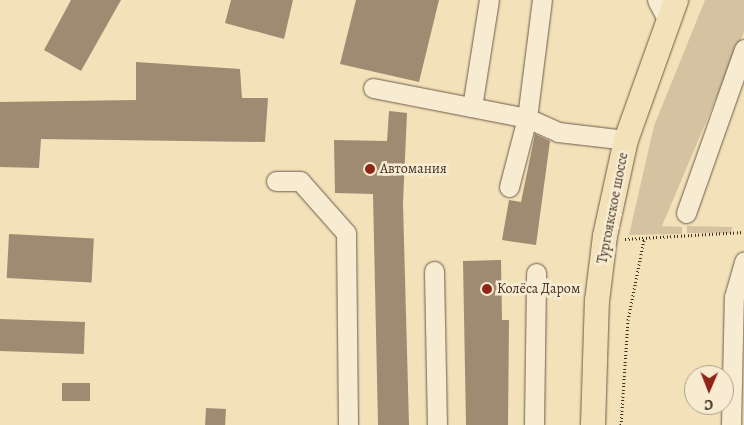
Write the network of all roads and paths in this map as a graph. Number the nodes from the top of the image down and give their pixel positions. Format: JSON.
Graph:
{"nodes":[{"id":1,"x":489,"y":0,"type":"edge"},
{"id":2,"x":542,"y":0,"type":"edge"},
{"id":3,"x":657,"y":0,"type":"edge"},
{"id":4,"x":672,"y":10,"type":"edge"},
{"id":5,"x":744,"y":49,"type":"edge"},
{"id":6,"x":373,"y":88,"type":"dead end"},
{"id":7,"x":472,"y":107,"type":"junction"},
{"id":8,"x":527,"y":118,"type":"junction"},
{"id":9,"x":626,"y":140,"type":"junction"},
{"id":10,"x":276,"y":181,"type":"dead end"},
{"id":11,"x":509,"y":187,"type":"dead end"},
{"id":12,"x":686,"y":213,"type":"dead end"},
{"id":13,"x":744,"y":232,"type":"edge"},
{"id":14,"x":625,"y":239,"type":"dead end"},
{"id":15,"x":644,"y":239,"type":"junction"},
{"id":16,"x":744,"y":261,"type":"edge"},
{"id":17,"x":434,"y":271,"type":"dead end"},
{"id":18,"x":536,"y":273,"type":"dead end"},
{"id":19,"x":348,"y":425,"type":"edge"},
{"id":20,"x":437,"y":425,"type":"edge"},
{"id":21,"x":534,"y":425,"type":"edge"},
{"id":22,"x":593,"y":425,"type":"edge"},
{"id":23,"x":621,"y":425,"type":"edge"},
{"id":24,"x":731,"y":425,"type":"edge"}],
"edges":[{"from":1,"to":7,"type":"lane"},
{"from":2,"to":8,"type":"lane"},
{"from":3,"to":4,"type":"lane"},
{"from":4,"to":9,"type":"main road","name":"Тургоякское шоссе"},
{"from":5,"to":12,"type":"lane"},
{"from":6,"to":7,"type":"lane"},
{"from":7,"to":8,"type":"lane"},
{"from":8,"to":9,"type":"lane"},
{"from":8,"to":11,"type":"lane"},
{"from":9,"to":22,"type":"main road","name":"Тургоякское шоссе"},
{"from":10,"to":19,"type":"lane"},
{"from":13,"to":15,"type":"path"},
{"from":14,"to":15,"type":"path"},
{"from":15,"to":23,"type":"path"},
{"from":16,"to":24,"type":"lane"},
{"from":17,"to":20,"type":"lane"},
{"from":18,"to":21,"type":"lane"}]}
